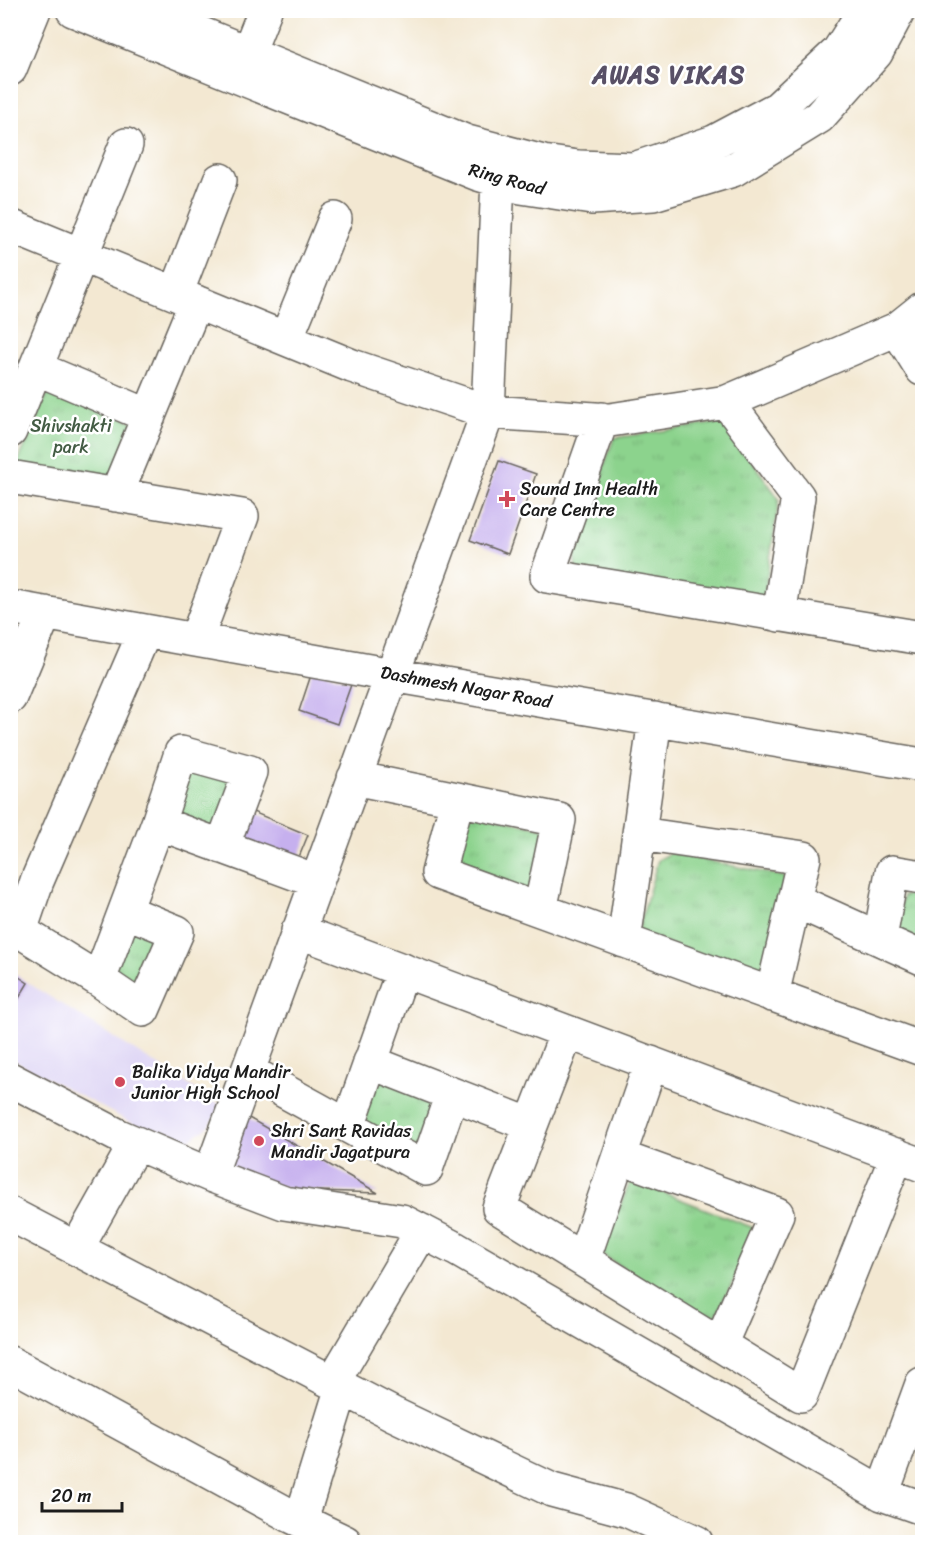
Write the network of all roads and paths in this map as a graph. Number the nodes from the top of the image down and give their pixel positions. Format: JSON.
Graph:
{"nodes":[{"id":1,"x":34,"y":10,"type":"edge"},
{"id":2,"x":73,"y":10,"type":"edge"},
{"id":3,"x":143,"y":10,"type":"edge"},
{"id":4,"x":265,"y":10,"type":"edge"},
{"id":5,"x":865,"y":10,"type":"edge"},
{"id":6,"x":899,"y":10,"type":"edge"},
{"id":7,"x":248,"y":53,"type":"junction"},
{"id":8,"x":10,"y":69,"type":"edge"},
{"id":9,"x":126,"y":145,"type":"dead end"},
{"id":10,"x":499,"y":165,"type":"junction"},
{"id":11,"x":220,"y":180,"type":"dead end"},
{"id":12,"x":334,"y":219,"type":"dead end"},
{"id":13,"x":10,"y":226,"type":"edge"},
{"id":14,"x":82,"y":255,"type":"junction"},
{"id":15,"x":186,"y":298,"type":"junction"},
{"id":16,"x":922,"y":309,"type":"edge"},
{"id":17,"x":897,"y":329,"type":"junction"},
{"id":18,"x":286,"y":339,"type":"junction"},
{"id":19,"x":36,"y":368,"type":"junction"},
{"id":20,"x":922,"y":369,"type":"edge"},
{"id":21,"x":727,"y":402,"type":"junction"},
{"id":22,"x":488,"y":412,"type":"junction"},
{"id":23,"x":149,"y":416,"type":"junction"},
{"id":24,"x":602,"y":419,"type":"junction"},
{"id":25,"x":10,"y":431,"type":"edge"},
{"id":26,"x":10,"y":477,"type":"edge"},
{"id":27,"x":116,"y":495,"type":"junction"},
{"id":28,"x":10,"y":607,"type":"edge"},
{"id":29,"x":45,"y":613,"type":"junction"},
{"id":30,"x":779,"y":615,"type":"junction"},
{"id":31,"x":145,"y":631,"type":"junction"},
{"id":32,"x":922,"y":638,"type":"edge"},
{"id":33,"x":196,"y":640,"type":"junction"},
{"id":34,"x":392,"y":675,"type":"junction"},
{"id":35,"x":10,"y":697,"type":"edge"},
{"id":36,"x":655,"y":719,"type":"junction"},
{"id":37,"x":922,"y":765,"type":"edge"},
{"id":38,"x":354,"y":778,"type":"junction"},
{"id":39,"x":457,"y":800,"type":"junction"},
{"id":40,"x":158,"y":824,"type":"junction"},
{"id":41,"x":639,"y":834,"type":"junction"},
{"id":42,"x":222,"y":847,"type":"junction"},
{"id":43,"x":24,"y":875,"type":"edge"},
{"id":44,"x":922,"y":877,"type":"edge"},
{"id":45,"x":316,"y":882,"type":"junction"},
{"id":46,"x":794,"y":900,"type":"junction"},
{"id":47,"x":540,"y":910,"type":"junction"},
{"id":48,"x":125,"y":911,"type":"junction"},
{"id":49,"x":298,"y":931,"type":"junction"},
{"id":50,"x":880,"y":938,"type":"junction"},
{"id":51,"x":624,"y":941,"type":"junction"},
{"id":52,"x":922,"y":958,"type":"edge"},
{"id":53,"x":403,"y":970,"type":"junction"},
{"id":54,"x":99,"y":980,"type":"junction"},
{"id":55,"x":772,"y":995,"type":"junction"},
{"id":56,"x":567,"y":1032,"type":"junction"},
{"id":57,"x":922,"y":1049,"type":"edge"},
{"id":58,"x":370,"y":1062,"type":"junction"},
{"id":59,"x":651,"y":1063,"type":"junction"},
{"id":60,"x":248,"y":1071,"type":"junction"},
{"id":61,"x":10,"y":1079,"type":"edge"},
{"id":62,"x":452,"y":1094,"type":"junction"},
{"id":63,"x":531,"y":1125,"type":"junction"},
{"id":64,"x":348,"y":1126,"type":"junction"},
{"id":65,"x":136,"y":1143,"type":"junction"},
{"id":66,"x":620,"y":1157,"type":"junction"},
{"id":67,"x":910,"y":1160,"type":"edge"},
{"id":68,"x":210,"y":1174,"type":"junction"},
{"id":69,"x":10,"y":1214,"type":"edge"},
{"id":70,"x":422,"y":1232,"type":"junction"},
{"id":71,"x":77,"y":1248,"type":"junction"},
{"id":72,"x":583,"y":1260,"type":"junction"},
{"id":73,"x":720,"y":1345,"type":"junction"},
{"id":74,"x":10,"y":1363,"type":"edge"},
{"id":75,"x":922,"y":1384,"type":"edge"},
{"id":76,"x":337,"y":1385,"type":"junction"},
{"id":77,"x":882,"y":1494,"type":"junction"},
{"id":78,"x":922,"y":1509,"type":"edge"},
{"id":79,"x":301,"y":1520,"type":"junction"},
{"id":80,"x":345,"y":1542,"type":"edge"},
{"id":81,"x":696,"y":1542,"type":"edge"}],
"edges":[{"from":1,"to":8,"type":"street"},
{"from":2,"to":10,"type":"street","name":"Ring Road"},
{"from":3,"to":7,"type":"street","name":"Ring Road"},
{"from":4,"to":7,"type":"street"},
{"from":5,"to":10,"type":"street","name":"Ring Road"},
{"from":6,"to":10,"type":"street","name":"Ring Road"},
{"from":7,"to":10,"type":"street","name":"Ring Road"},
{"from":9,"to":14,"type":"street"},
{"from":10,"to":22,"type":"street"},
{"from":11,"to":15,"type":"street"},
{"from":12,"to":18,"type":"street"},
{"from":13,"to":14,"type":"street"},
{"from":14,"to":15,"type":"street"},
{"from":14,"to":19,"type":"street"},
{"from":15,"to":18,"type":"street"},
{"from":15,"to":23,"type":"street"},
{"from":16,"to":17,"type":"street"},
{"from":17,"to":20,"type":"street"},
{"from":17,"to":21,"type":"street"},
{"from":18,"to":22,"type":"street"},
{"from":19,"to":23,"type":"street"},
{"from":19,"to":25,"type":"street"},
{"from":21,"to":24,"type":"street"},
{"from":21,"to":30,"type":"street"},
{"from":22,"to":24,"type":"street"},
{"from":22,"to":34,"type":"street"},
{"from":23,"to":27,"type":"street"},
{"from":24,"to":30,"type":"street"},
{"from":26,"to":27,"type":"street"},
{"from":27,"to":33,"type":"street"},
{"from":28,"to":29,"type":"street","name":"Dashmesh Nagar Road"},
{"from":29,"to":31,"type":"street","name":"Dashmesh Nagar Road"},
{"from":29,"to":35,"type":"street"},
{"from":30,"to":32,"type":"street"},
{"from":31,"to":33,"type":"street","name":"Dashmesh Nagar Road"},
{"from":31,"to":43,"type":"street"},
{"from":33,"to":34,"type":"street","name":"Dashmesh Nagar Road"},
{"from":34,"to":36,"type":"street","name":"Dashmesh Nagar Road"},
{"from":34,"to":38,"type":"street"},
{"from":36,"to":37,"type":"street","name":"Dashmesh Nagar Road"},
{"from":36,"to":41,"type":"street"},
{"from":38,"to":39,"type":"street"},
{"from":38,"to":45,"type":"street"},
{"from":39,"to":47,"type":"street"},
{"from":39,"to":47,"type":"street"},
{"from":40,"to":42,"type":"street"},
{"from":40,"to":42,"type":"street"},
{"from":40,"to":48,"type":"street"},
{"from":41,"to":46,"type":"street"},
{"from":41,"to":51,"type":"street"},
{"from":42,"to":45,"type":"street"},
{"from":43,"to":54,"type":"street"},
{"from":44,"to":50,"type":"street"},
{"from":45,"to":49,"type":"street"},
{"from":46,"to":50,"type":"street"},
{"from":46,"to":55,"type":"street"},
{"from":47,"to":51,"type":"street"},
{"from":48,"to":54,"type":"street"},
{"from":48,"to":54,"type":"street"},
{"from":49,"to":53,"type":"street"},
{"from":49,"to":60,"type":"street"},
{"from":50,"to":52,"type":"street"},
{"from":51,"to":55,"type":"street"},
{"from":53,"to":56,"type":"street"},
{"from":53,"to":58,"type":"street"},
{"from":55,"to":57,"type":"street"},
{"from":56,"to":59,"type":"street"},
{"from":56,"to":63,"type":"street"},
{"from":58,"to":62,"type":"street"},
{"from":58,"to":64,"type":"street"},
{"from":59,"to":66,"type":"street"},
{"from":59,"to":67,"type":"street"},
{"from":60,"to":64,"type":"street"},
{"from":60,"to":68,"type":"street"},
{"from":61,"to":65,"type":"street"},
{"from":62,"to":63,"type":"street"},
{"from":62,"to":64,"type":"street"},
{"from":63,"to":72,"type":"street"},
{"from":65,"to":68,"type":"street"},
{"from":65,"to":71,"type":"street"},
{"from":66,"to":72,"type":"street"},
{"from":66,"to":73,"type":"street"},
{"from":67,"to":73,"type":"street"},
{"from":68,"to":70,"type":"street"},
{"from":69,"to":71,"type":"street"},
{"from":70,"to":76,"type":"street"},
{"from":70,"to":77,"type":"street"},
{"from":71,"to":76,"type":"street"},
{"from":72,"to":73,"type":"street"},
{"from":74,"to":79,"type":"street"},
{"from":75,"to":77,"type":"street"},
{"from":76,"to":79,"type":"street"},
{"from":76,"to":81,"type":"street"},
{"from":77,"to":78,"type":"street"},
{"from":79,"to":80,"type":"street"}]}
